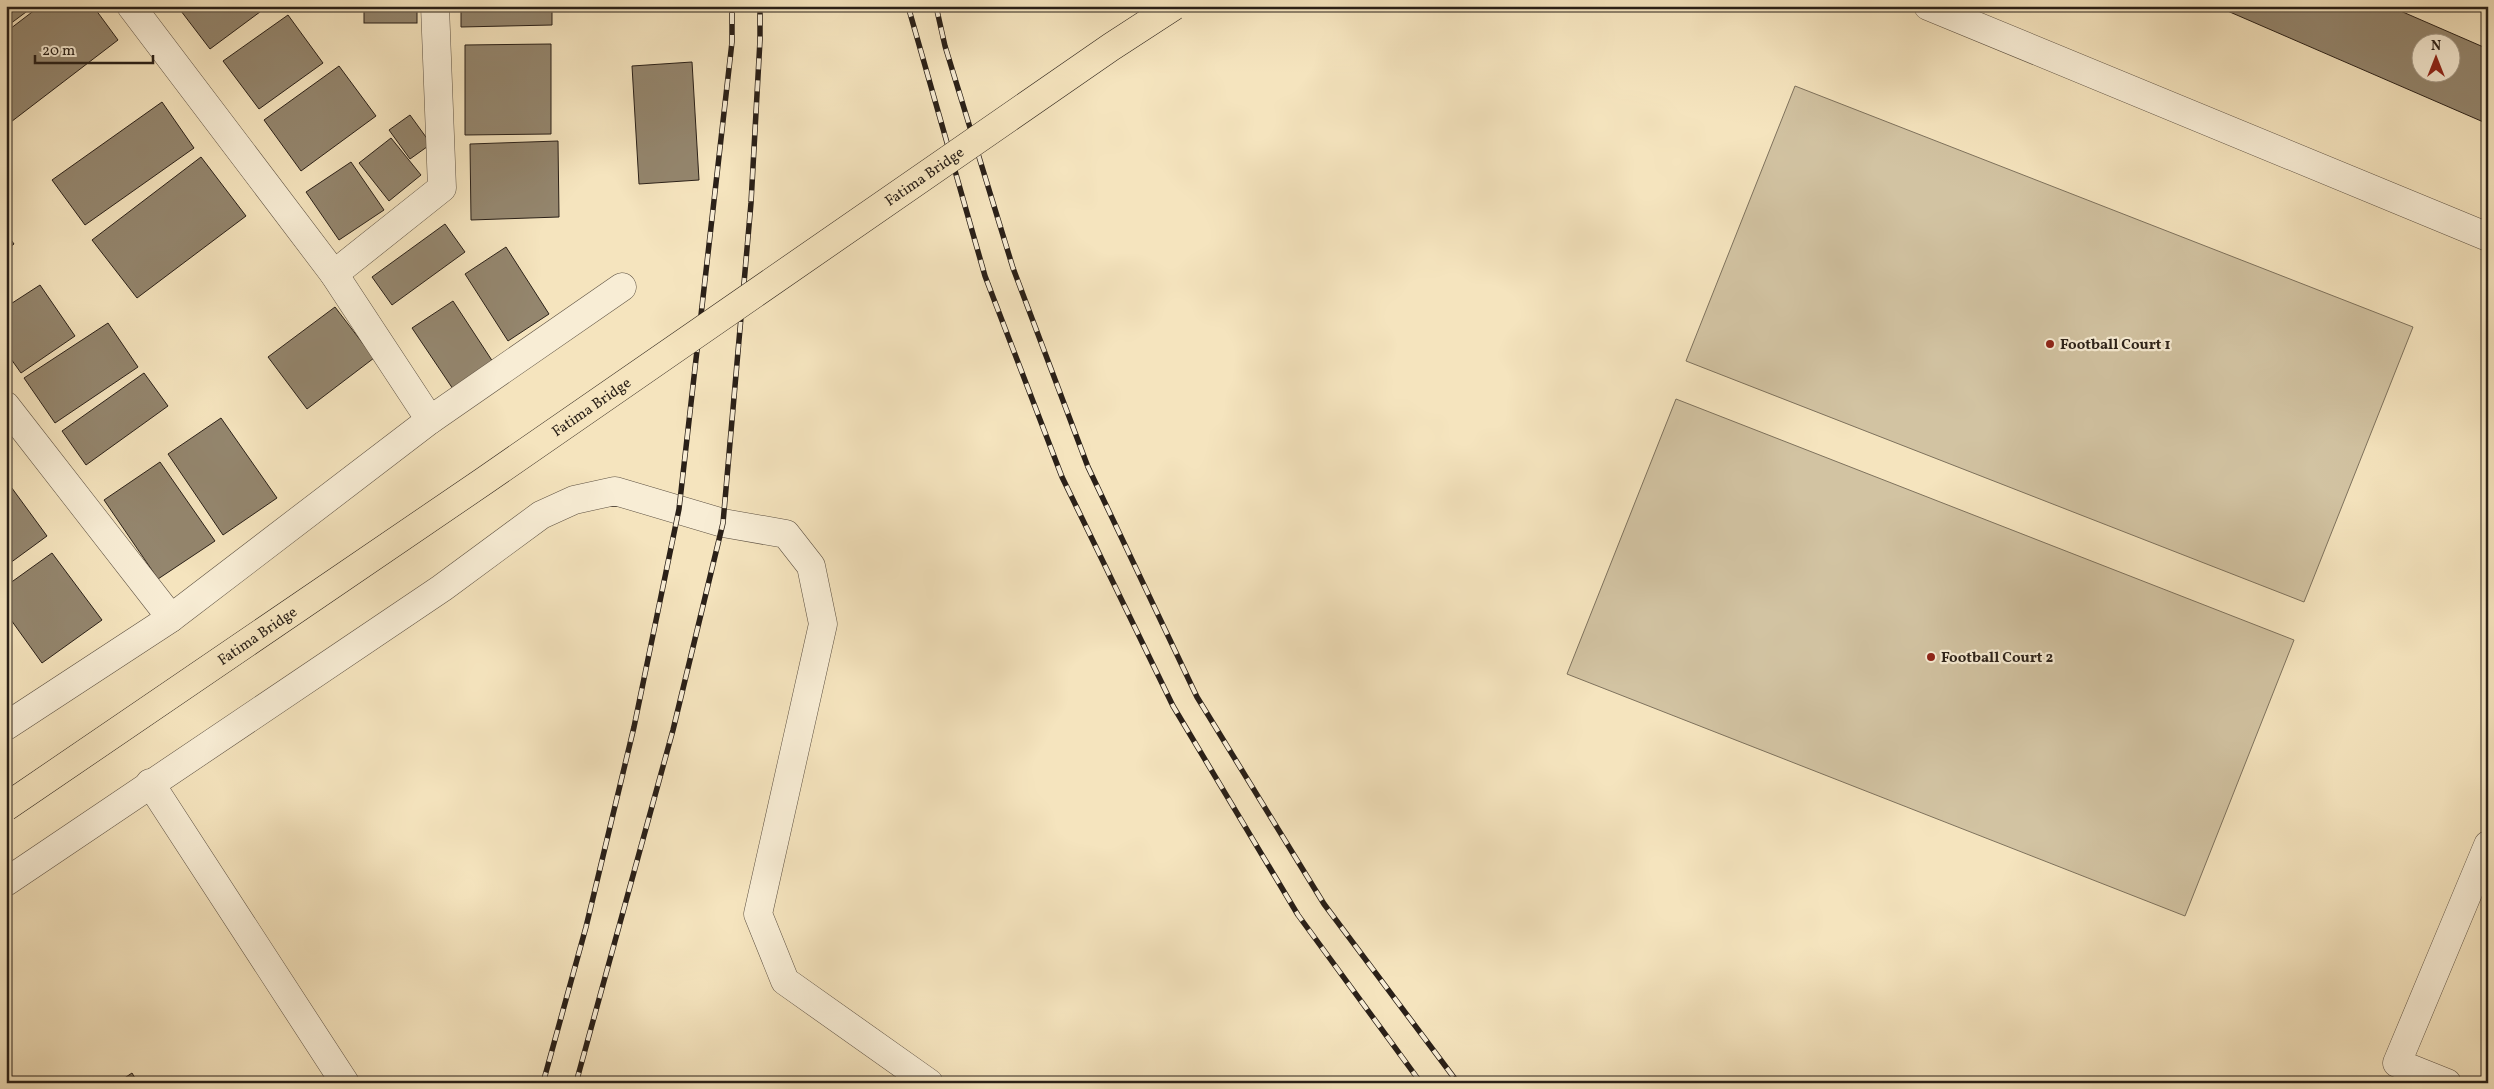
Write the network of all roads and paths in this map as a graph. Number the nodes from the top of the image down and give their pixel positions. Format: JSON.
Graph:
{"nodes":[{"id":1,"x":131,"y":6,"type":"edge"},
{"id":2,"x":435,"y":6,"type":"edge"},
{"id":3,"x":1174,"y":6,"type":"edge"},
{"id":4,"x":1928,"y":6,"type":"edge"},
{"id":5,"x":2488,"y":237,"type":"edge"},
{"id":6,"x":334,"y":274,"type":"junction"},
{"id":7,"x":622,"y":287,"type":"dead end"},
{"id":8,"x":6,"y":406,"type":"edge"},
{"id":9,"x":430,"y":420,"type":"junction"},
{"id":10,"x":171,"y":618,"type":"junction"},
{"id":11,"x":6,"y":726,"type":"edge"},
{"id":12,"x":150,"y":783,"type":"junction"},
{"id":13,"x":6,"y":807,"type":"edge"},
{"id":14,"x":2488,"y":845,"type":"edge"},
{"id":15,"x":6,"y":882,"type":"edge"},
{"id":16,"x":345,"y":1083,"type":"edge"},
{"id":17,"x":928,"y":1083,"type":"edge"},
{"id":18,"x":2447,"y":1083,"type":"edge"}],
"edges":[{"from":1,"to":6,"type":"street"},
{"from":2,"to":6,"type":"street"},
{"from":3,"to":13,"type":"main road","name":"Fatima Bridge","bridge":true},
{"from":4,"to":5,"type":"street"},
{"from":6,"to":9,"type":"street"},
{"from":7,"to":9,"type":"street"},
{"from":8,"to":10,"type":"street"},
{"from":9,"to":10,"type":"street"},
{"from":10,"to":11,"type":"street"},
{"from":12,"to":15,"type":"street"},
{"from":12,"to":16,"type":"street"},
{"from":12,"to":17,"type":"street"},
{"from":14,"to":18,"type":"street"}]}
